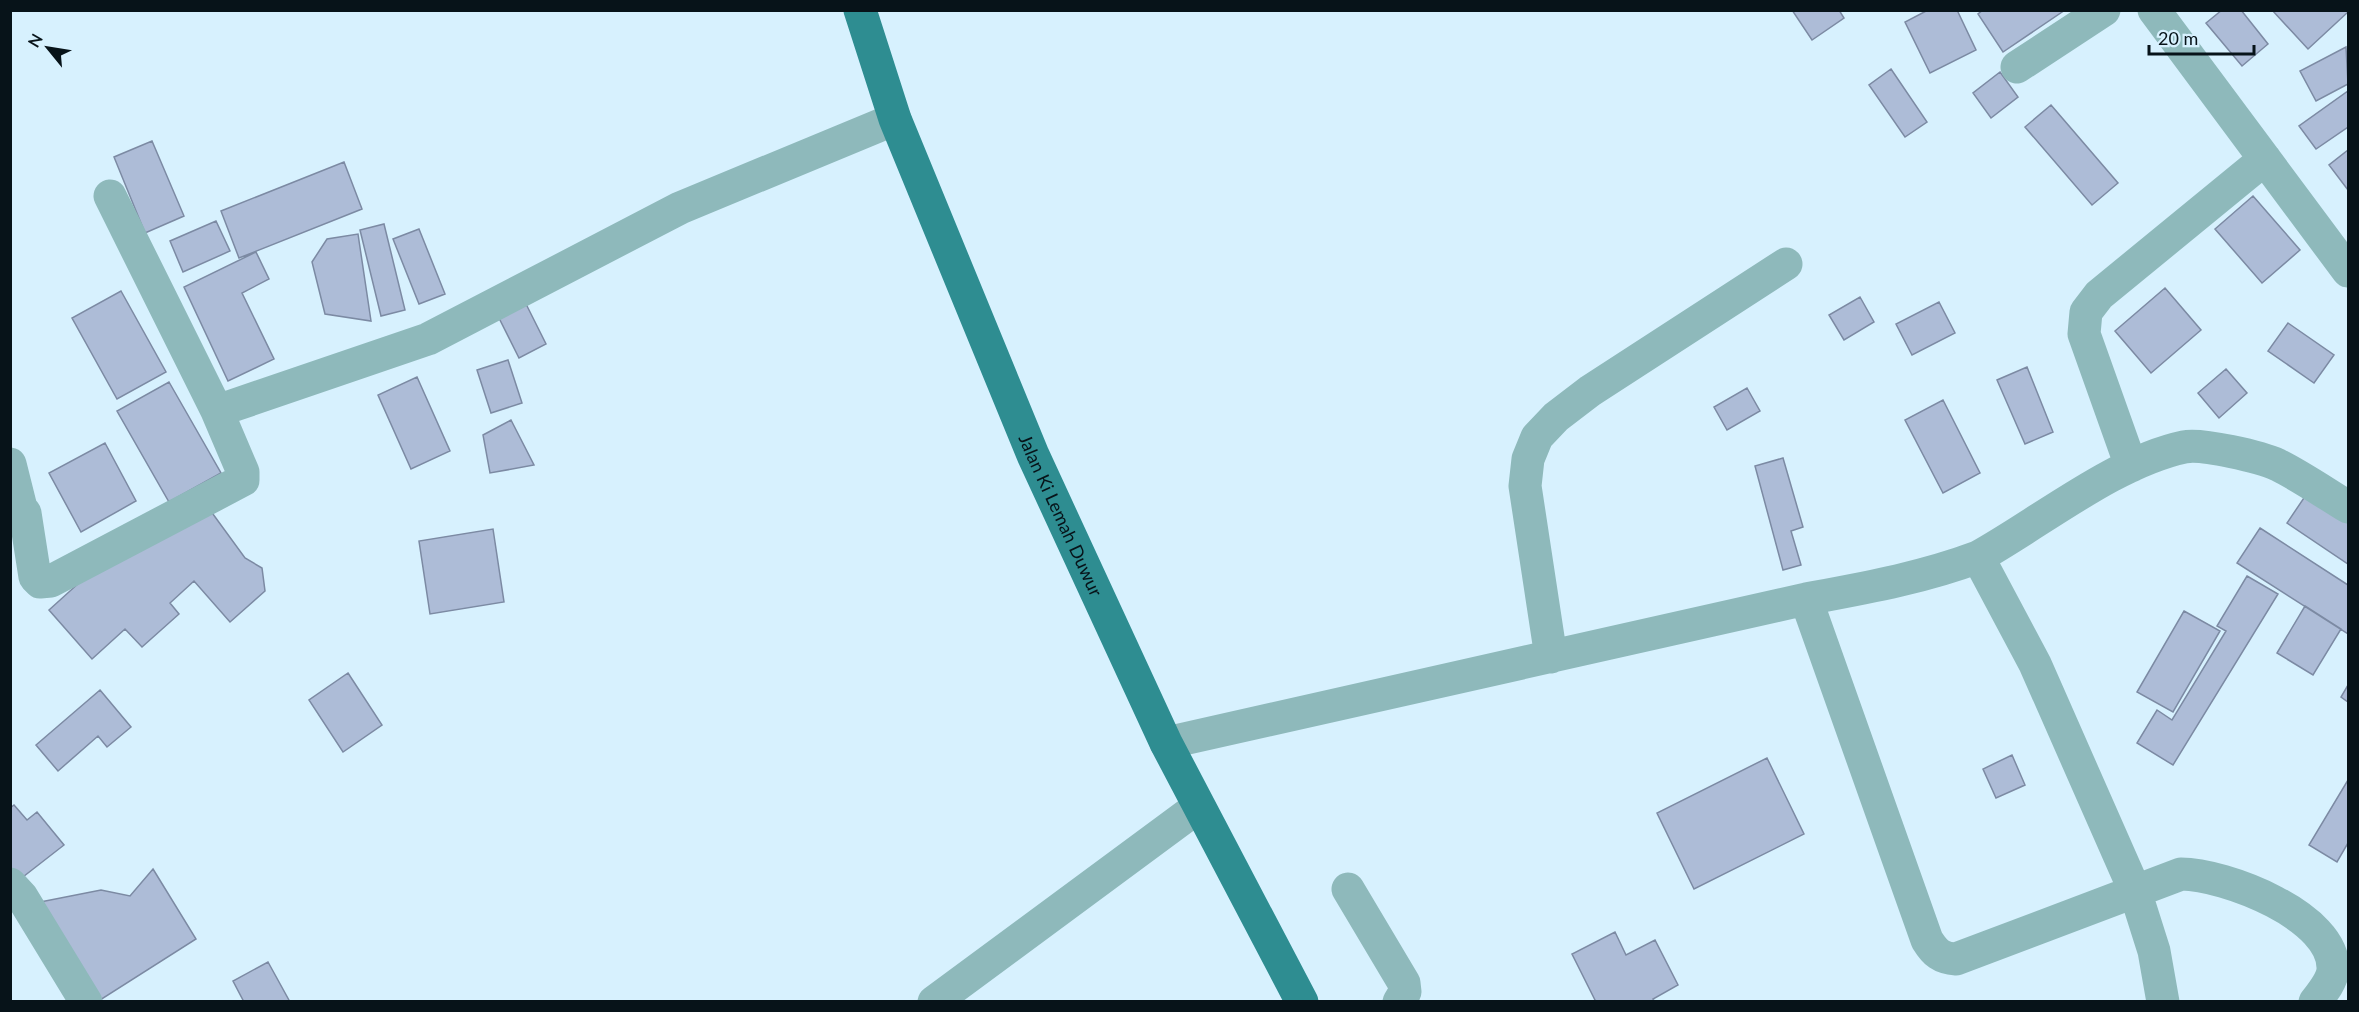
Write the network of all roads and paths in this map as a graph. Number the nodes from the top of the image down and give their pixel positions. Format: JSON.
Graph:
{"nodes":[{"id":1,"x":860,"y":10,"type":"edge"},
{"id":2,"x":2104,"y":10,"type":"edge"},
{"id":3,"x":2154,"y":10,"type":"edge"},
{"id":4,"x":2017,"y":67,"type":"dead end"},
{"id":5,"x":895,"y":119,"type":"junction"},
{"id":6,"x":2265,"y":159,"type":"junction"},
{"id":7,"x":110,"y":196,"type":"dead end"},
{"id":8,"x":1786,"y":264,"type":"dead end"},
{"id":9,"x":2349,"y":271,"type":"edge"},
{"id":10,"x":217,"y":411,"type":"junction"},
{"id":11,"x":10,"y":464,"type":"edge"},
{"id":12,"x":2131,"y":466,"type":"junction"},
{"id":13,"x":2349,"y":507,"type":"edge"},
{"id":14,"x":16,"y":509,"type":"edge"},
{"id":15,"x":1978,"y":557,"type":"junction"},
{"id":16,"x":1806,"y":600,"type":"junction"},
{"id":17,"x":1551,"y":657,"type":"junction"},
{"id":18,"x":1166,"y":743,"type":"junction"},
{"id":19,"x":1198,"y":807,"type":"junction"},
{"id":20,"x":10,"y":884,"type":"edge"},
{"id":21,"x":1348,"y":889,"type":"dead end"},
{"id":22,"x":2135,"y":891,"type":"junction"},
{"id":23,"x":86,"y":1002,"type":"edge"},
{"id":24,"x":934,"y":1002,"type":"edge"},
{"id":25,"x":1302,"y":1002,"type":"edge"},
{"id":26,"x":1399,"y":1002,"type":"edge"},
{"id":27,"x":2163,"y":1002,"type":"edge"},
{"id":28,"x":2315,"y":1002,"type":"edge"}],
"edges":[{"from":1,"to":5,"type":"main road","name":"Jalan Ki Lemah Duwur"},
{"from":2,"to":4,"type":"street"},
{"from":3,"to":6,"type":"street"},
{"from":5,"to":10,"type":"street"},
{"from":5,"to":18,"type":"main road","name":"Jalan Ki Lemah Duwur"},
{"from":6,"to":9,"type":"street"},
{"from":6,"to":12,"type":"street"},
{"from":7,"to":10,"type":"street"},
{"from":8,"to":17,"type":"street"},
{"from":10,"to":14,"type":"street"},
{"from":11,"to":14,"type":"street"},
{"from":12,"to":13,"type":"street"},
{"from":12,"to":15,"type":"street"},
{"from":15,"to":16,"type":"street"},
{"from":15,"to":22,"type":"street"},
{"from":16,"to":17,"type":"street"},
{"from":16,"to":22,"type":"street"},
{"from":17,"to":18,"type":"street"},
{"from":18,"to":19,"type":"main road","name":"Jalan Ki Lemah Duwur"},
{"from":19,"to":24,"type":"street"},
{"from":19,"to":25,"type":"main road","name":"Jalan Ki Lemah Duwur"},
{"from":20,"to":23,"type":"street"},
{"from":21,"to":26,"type":"street"},
{"from":22,"to":27,"type":"street"},
{"from":22,"to":28,"type":"street"}]}
